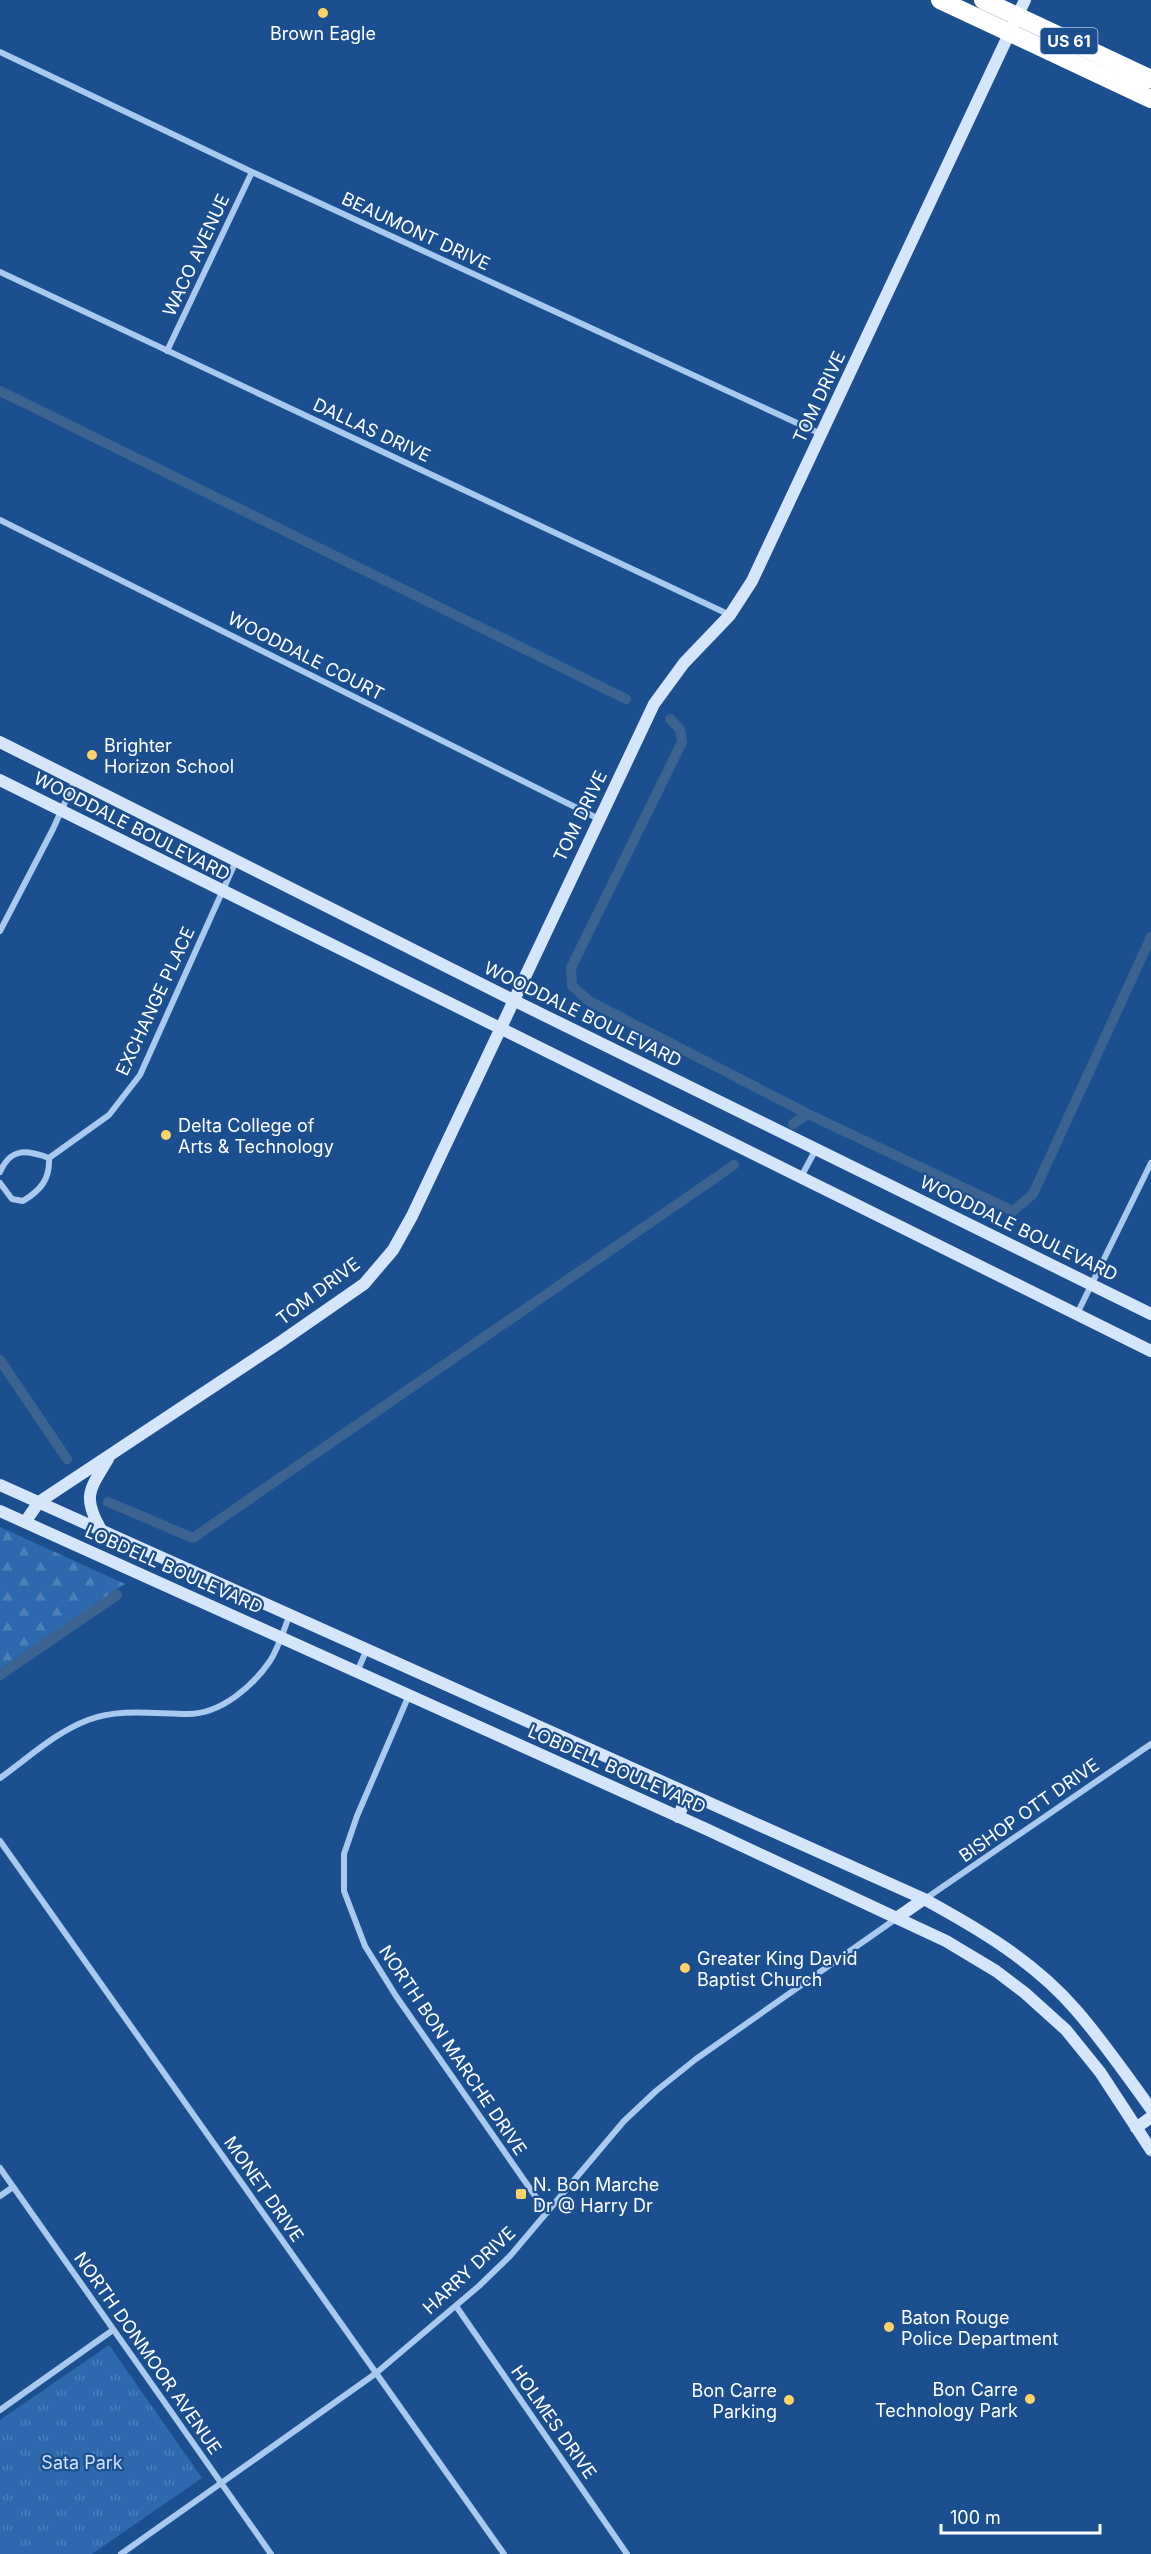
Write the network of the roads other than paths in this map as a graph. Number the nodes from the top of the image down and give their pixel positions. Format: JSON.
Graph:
{"nodes":[{"id":1,"x":940,"y":0,"type":"edge"},
{"id":2,"x":983,"y":0,"type":"edge"},
{"id":3,"x":1021,"y":8,"type":"edge"},
{"id":4,"x":1010,"y":33,"type":"junction"},
{"id":5,"x":0,"y":52,"type":"edge"},
{"id":6,"x":1151,"y":79,"type":"edge"},
{"id":7,"x":1151,"y":99,"type":"edge"},
{"id":8,"x":252,"y":172,"type":"junction"},
{"id":9,"x":0,"y":272,"type":"edge"},
{"id":10,"x":167,"y":351,"type":"junction"},
{"id":11,"x":821,"y":434,"type":"junction"},
{"id":12,"x":0,"y":520,"type":"edge"},
{"id":13,"x":730,"y":615,"type":"junction"},
{"id":14,"x":0,"y":742,"type":"edge"},
{"id":15,"x":75,"y":779,"type":"junction"},
{"id":16,"x":0,"y":780,"type":"edge"},
{"id":17,"x":61,"y":811,"type":"junction"},
{"id":18,"x":599,"y":819,"type":"junction"},
{"id":19,"x":237,"y":861,"type":"junction"},
{"id":20,"x":223,"y":892,"type":"junction"},
{"id":21,"x":0,"y":931,"type":"edge"},
{"id":22,"x":513,"y":1000,"type":"junction"},
{"id":23,"x":500,"y":1028,"type":"junction"},
{"id":24,"x":816,"y":1149,"type":"junction"},
{"id":25,"x":49,"y":1158,"type":"junction"},
{"id":26,"x":1151,"y":1163,"type":"edge"},
{"id":27,"x":0,"y":1172,"type":"edge"},
{"id":28,"x":801,"y":1177,"type":"junction"},
{"id":29,"x":0,"y":1183,"type":"edge"},
{"id":30,"x":1092,"y":1284,"type":"junction"},
{"id":31,"x":1077,"y":1314,"type":"junction"},
{"id":32,"x":1151,"y":1314,"type":"edge"},
{"id":33,"x":1151,"y":1351,"type":"edge"},
{"id":34,"x":111,"y":1455,"type":"junction"},
{"id":35,"x":0,"y":1485,"type":"edge"},
{"id":36,"x":39,"y":1502,"type":"junction"},
{"id":37,"x":0,"y":1511,"type":"edge"},
{"id":38,"x":25,"y":1522,"type":"junction"},
{"id":39,"x":100,"y":1528,"type":"junction"},
{"id":40,"x":290,"y":1614,"type":"junction"},
{"id":41,"x":281,"y":1636,"type":"junction"},
{"id":42,"x":367,"y":1649,"type":"junction"},
{"id":43,"x":357,"y":1672,"type":"junction"},
{"id":44,"x":409,"y":1695,"type":"junction"},
{"id":45,"x":1151,"y":1744,"type":"edge"},
{"id":46,"x":0,"y":1778,"type":"edge"},
{"id":47,"x":687,"y":1794,"type":"junction"},
{"id":48,"x":678,"y":1817,"type":"junction"},
{"id":49,"x":0,"y":1841,"type":"edge"},
{"id":50,"x":924,"y":1899,"type":"junction"},
{"id":51,"x":898,"y":1917,"type":"junction"},
{"id":52,"x":1151,"y":2109,"type":"edge"},
{"id":53,"x":1151,"y":2117,"type":"edge"},
{"id":54,"x":1136,"y":2128,"type":"junction"},
{"id":55,"x":1151,"y":2132,"type":"edge"},
{"id":56,"x":1151,"y":2150,"type":"edge"},
{"id":57,"x":0,"y":2168,"type":"edge"},
{"id":58,"x":13,"y":2187,"type":"junction"},
{"id":59,"x":0,"y":2196,"type":"edge"},
{"id":60,"x":547,"y":2213,"type":"junction"},
{"id":61,"x":456,"y":2306,"type":"junction"},
{"id":62,"x":113,"y":2330,"type":"junction"},
{"id":63,"x":375,"y":2374,"type":"junction"},
{"id":64,"x":0,"y":2410,"type":"edge"},
{"id":65,"x":221,"y":2483,"type":"junction"},
{"id":66,"x":121,"y":2554,"type":"edge"},
{"id":67,"x":272,"y":2554,"type":"edge"},
{"id":68,"x":504,"y":2554,"type":"edge"},
{"id":69,"x":627,"y":2554,"type":"edge"}],
"edges":[{"from":1,"to":4,"type":"highway","number":"US 61"},
{"from":2,"to":3,"type":"highway","number":"US 61"},
{"from":3,"to":4,"type":"street","name":"TOM DRIVE"},
{"from":3,"to":6,"type":"highway","number":"US 61"},
{"from":4,"to":7,"type":"highway","number":"US 61"},
{"from":4,"to":11,"type":"street","name":"TOM DRIVE"},
{"from":5,"to":8,"type":"street","name":"BEAUMONT DRIVE"},
{"from":8,"to":10,"type":"street","name":"WACO AVENUE"},
{"from":8,"to":11,"type":"street","name":"BEAUMONT DRIVE"},
{"from":9,"to":10,"type":"street","name":"DALLAS DRIVE"},
{"from":10,"to":13,"type":"street","name":"DALLAS DRIVE"},
{"from":11,"to":13,"type":"street","name":"TOM DRIVE"},
{"from":12,"to":18,"type":"street","name":"WOODDALE COURT"},
{"from":13,"to":18,"type":"street","name":"TOM DRIVE"},
{"from":14,"to":15,"type":"street","name":"WOODDALE BOULEVARD"},
{"from":15,"to":17,"type":"street"},
{"from":15,"to":19,"type":"street","name":"WOODDALE BOULEVARD"},
{"from":16,"to":17,"type":"street","name":"WOODDALE BOULEVARD"},
{"from":17,"to":20,"type":"street","name":"WOODDALE BOULEVARD"},
{"from":17,"to":21,"type":"street"},
{"from":18,"to":22,"type":"street","name":"TOM DRIVE"},
{"from":19,"to":20,"type":"street","name":"EXCHANGE PLACE"},
{"from":19,"to":22,"type":"street","name":"WOODDALE BOULEVARD"},
{"from":20,"to":23,"type":"street","name":"WOODDALE BOULEVARD"},
{"from":20,"to":25,"type":"street","name":"EXCHANGE PLACE"},
{"from":22,"to":23,"type":"street","name":"TOM DRIVE"},
{"from":22,"to":24,"type":"street","name":"WOODDALE BOULEVARD"},
{"from":23,"to":28,"type":"street","name":"WOODDALE BOULEVARD"},
{"from":23,"to":34,"type":"street","name":"TOM DRIVE"},
{"from":24,"to":28,"type":"street"},
{"from":24,"to":30,"type":"street","name":"WOODDALE BOULEVARD"},
{"from":25,"to":27,"type":"street"},
{"from":25,"to":29,"type":"street"},
{"from":26,"to":30,"type":"street"},
{"from":28,"to":31,"type":"street","name":"WOODDALE BOULEVARD"},
{"from":30,"to":31,"type":"street"},
{"from":30,"to":32,"type":"street","name":"WOODDALE BOULEVARD"},
{"from":31,"to":33,"type":"street","name":"WOODDALE BOULEVARD"},
{"from":34,"to":36,"type":"street","name":"TOM DRIVE"},
{"from":34,"to":39,"type":"street"},
{"from":35,"to":36,"type":"street","name":"LOBDELL BOULEVARD"},
{"from":36,"to":38,"type":"street","name":"TOM DRIVE"},
{"from":36,"to":39,"type":"street","name":"LOBDELL BOULEVARD"},
{"from":37,"to":38,"type":"street","name":"LOBDELL BOULEVARD"},
{"from":38,"to":41,"type":"street","name":"LOBDELL BOULEVARD"},
{"from":39,"to":40,"type":"street","name":"LOBDELL BOULEVARD"},
{"from":40,"to":41,"type":"street"},
{"from":40,"to":42,"type":"street","name":"LOBDELL BOULEVARD"},
{"from":41,"to":43,"type":"street","name":"LOBDELL BOULEVARD"},
{"from":41,"to":46,"type":"street"},
{"from":42,"to":43,"type":"street"},
{"from":42,"to":47,"type":"street","name":"LOBDELL BOULEVARD"},
{"from":43,"to":44,"type":"street","name":"LOBDELL BOULEVARD"},
{"from":44,"to":48,"type":"street","name":"LOBDELL BOULEVARD"},
{"from":44,"to":60,"type":"street","name":"NORTH BON MARCHE DRIVE"},
{"from":45,"to":50,"type":"street","name":"BISHOP OTT DRIVE"},
{"from":47,"to":48,"type":"street"},
{"from":47,"to":50,"type":"street","name":"LOBDELL BOULEVARD"},
{"from":48,"to":51,"type":"street","name":"LOBDELL BOULEVARD"},
{"from":49,"to":63,"type":"street","name":"MONET DRIVE"},
{"from":50,"to":51,"type":"street"},
{"from":50,"to":52,"type":"street","name":"LOBDELL BOULEVARD"},
{"from":51,"to":54,"type":"street","name":"LOBDELL BOULEVARD"},
{"from":51,"to":60,"type":"street","name":"HARRY DRIVE"},
{"from":53,"to":54,"type":"street"},
{"from":54,"to":55,"type":"street"},
{"from":54,"to":56,"type":"street","name":"LOBDELL BOULEVARD"},
{"from":57,"to":58,"type":"street","name":"NORTH DONMOOR AVENUE"},
{"from":58,"to":59,"type":"street"},
{"from":58,"to":62,"type":"street","name":"NORTH DONMOOR AVENUE"},
{"from":60,"to":61,"type":"street","name":"HARRY DRIVE"},
{"from":61,"to":63,"type":"street","name":"HARRY DRIVE"},
{"from":61,"to":69,"type":"street","name":"HOLMES DRIVE"},
{"from":62,"to":64,"type":"street"},
{"from":62,"to":65,"type":"street","name":"NORTH DONMOOR AVENUE"},
{"from":63,"to":65,"type":"street","name":"HARRY DRIVE"},
{"from":63,"to":68,"type":"street","name":"MONET DRIVE"},
{"from":65,"to":66,"type":"street","name":"HARRY DRIVE"},
{"from":65,"to":67,"type":"street","name":"NORTH DONMOOR AVENUE"}]}
